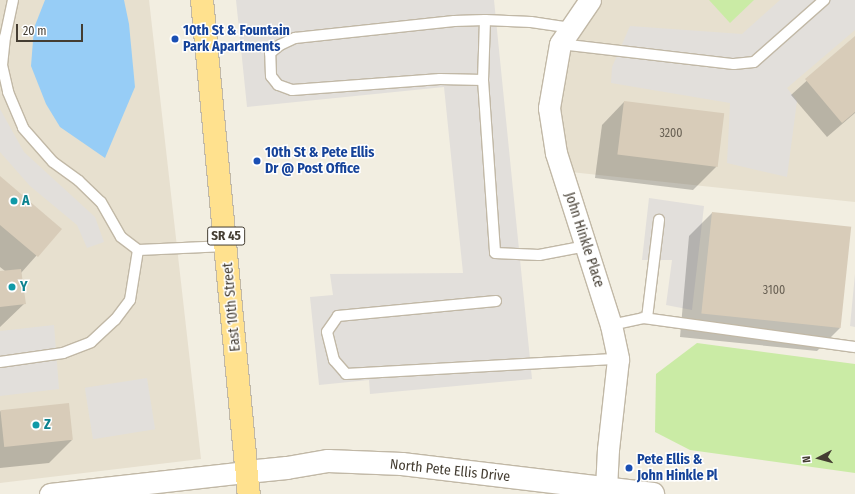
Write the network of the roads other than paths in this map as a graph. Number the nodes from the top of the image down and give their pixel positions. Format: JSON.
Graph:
{"nodes":[{"id":1,"x":202,"y":0,"type":"edge"},
{"id":2,"x":590,"y":0,"type":"edge"},
{"id":3,"x":824,"y":0,"type":"edge"},
{"id":4,"x":12,"y":1,"type":"edge"},
{"id":5,"x":485,"y":20,"type":"junction"},
{"id":6,"x":565,"y":36,"type":"junction"},
{"id":7,"x":483,"y":80,"type":"junction"},
{"id":8,"x":659,"y":220,"type":"dead end"},
{"id":9,"x":226,"y":246,"type":"junction"},
{"id":10,"x":586,"y":246,"type":"junction"},
{"id":11,"x":138,"y":250,"type":"junction"},
{"id":12,"x":496,"y":301,"type":"dead end"},
{"id":13,"x":647,"y":318,"type":"junction"},
{"id":14,"x":611,"y":325,"type":"junction"},
{"id":15,"x":855,"y":347,"type":"edge"},
{"id":16,"x":618,"y":360,"type":"junction"},
{"id":17,"x":0,"y":362,"type":"edge"},
{"id":18,"x":247,"y":472,"type":"junction"},
{"id":19,"x":606,"y":489,"type":"junction"},
{"id":20,"x":50,"y":494,"type":"edge"},
{"id":21,"x":250,"y":494,"type":"edge"},
{"id":22,"x":653,"y":494,"type":"edge"}],
"edges":[{"from":1,"to":9,"type":"main road","name":"East 10th Street","number":"SR 45"},
{"from":2,"to":6,"type":"street","name":"John Hinkle Place"},
{"from":3,"to":6,"type":"lane"},
{"from":4,"to":11,"type":"lane"},
{"from":5,"to":6,"type":"lane"},
{"from":5,"to":7,"type":"lane"},
{"from":5,"to":7,"type":"lane"},
{"from":6,"to":10,"type":"street","name":"John Hinkle Place"},
{"from":7,"to":10,"type":"lane"},
{"from":8,"to":13,"type":"lane"},
{"from":9,"to":11,"type":"lane"},
{"from":9,"to":18,"type":"main road","name":"East 10th Street","number":"SR 45"},
{"from":10,"to":14,"type":"street","name":"John Hinkle Place"},
{"from":11,"to":17,"type":"lane"},
{"from":12,"to":16,"type":"lane"},
{"from":13,"to":14,"type":"lane"},
{"from":13,"to":15,"type":"lane"},
{"from":14,"to":16,"type":"street","name":"John Hinkle Place"},
{"from":16,"to":19,"type":"street","name":"John Hinkle Place"},
{"from":18,"to":19,"type":"street","name":"North Pete Ellis Drive"},
{"from":18,"to":20,"type":"street"},
{"from":18,"to":21,"type":"main road","name":"East 10th Street","number":"SR 45"},
{"from":19,"to":22,"type":"street","name":"North Pete Ellis Drive"}]}
